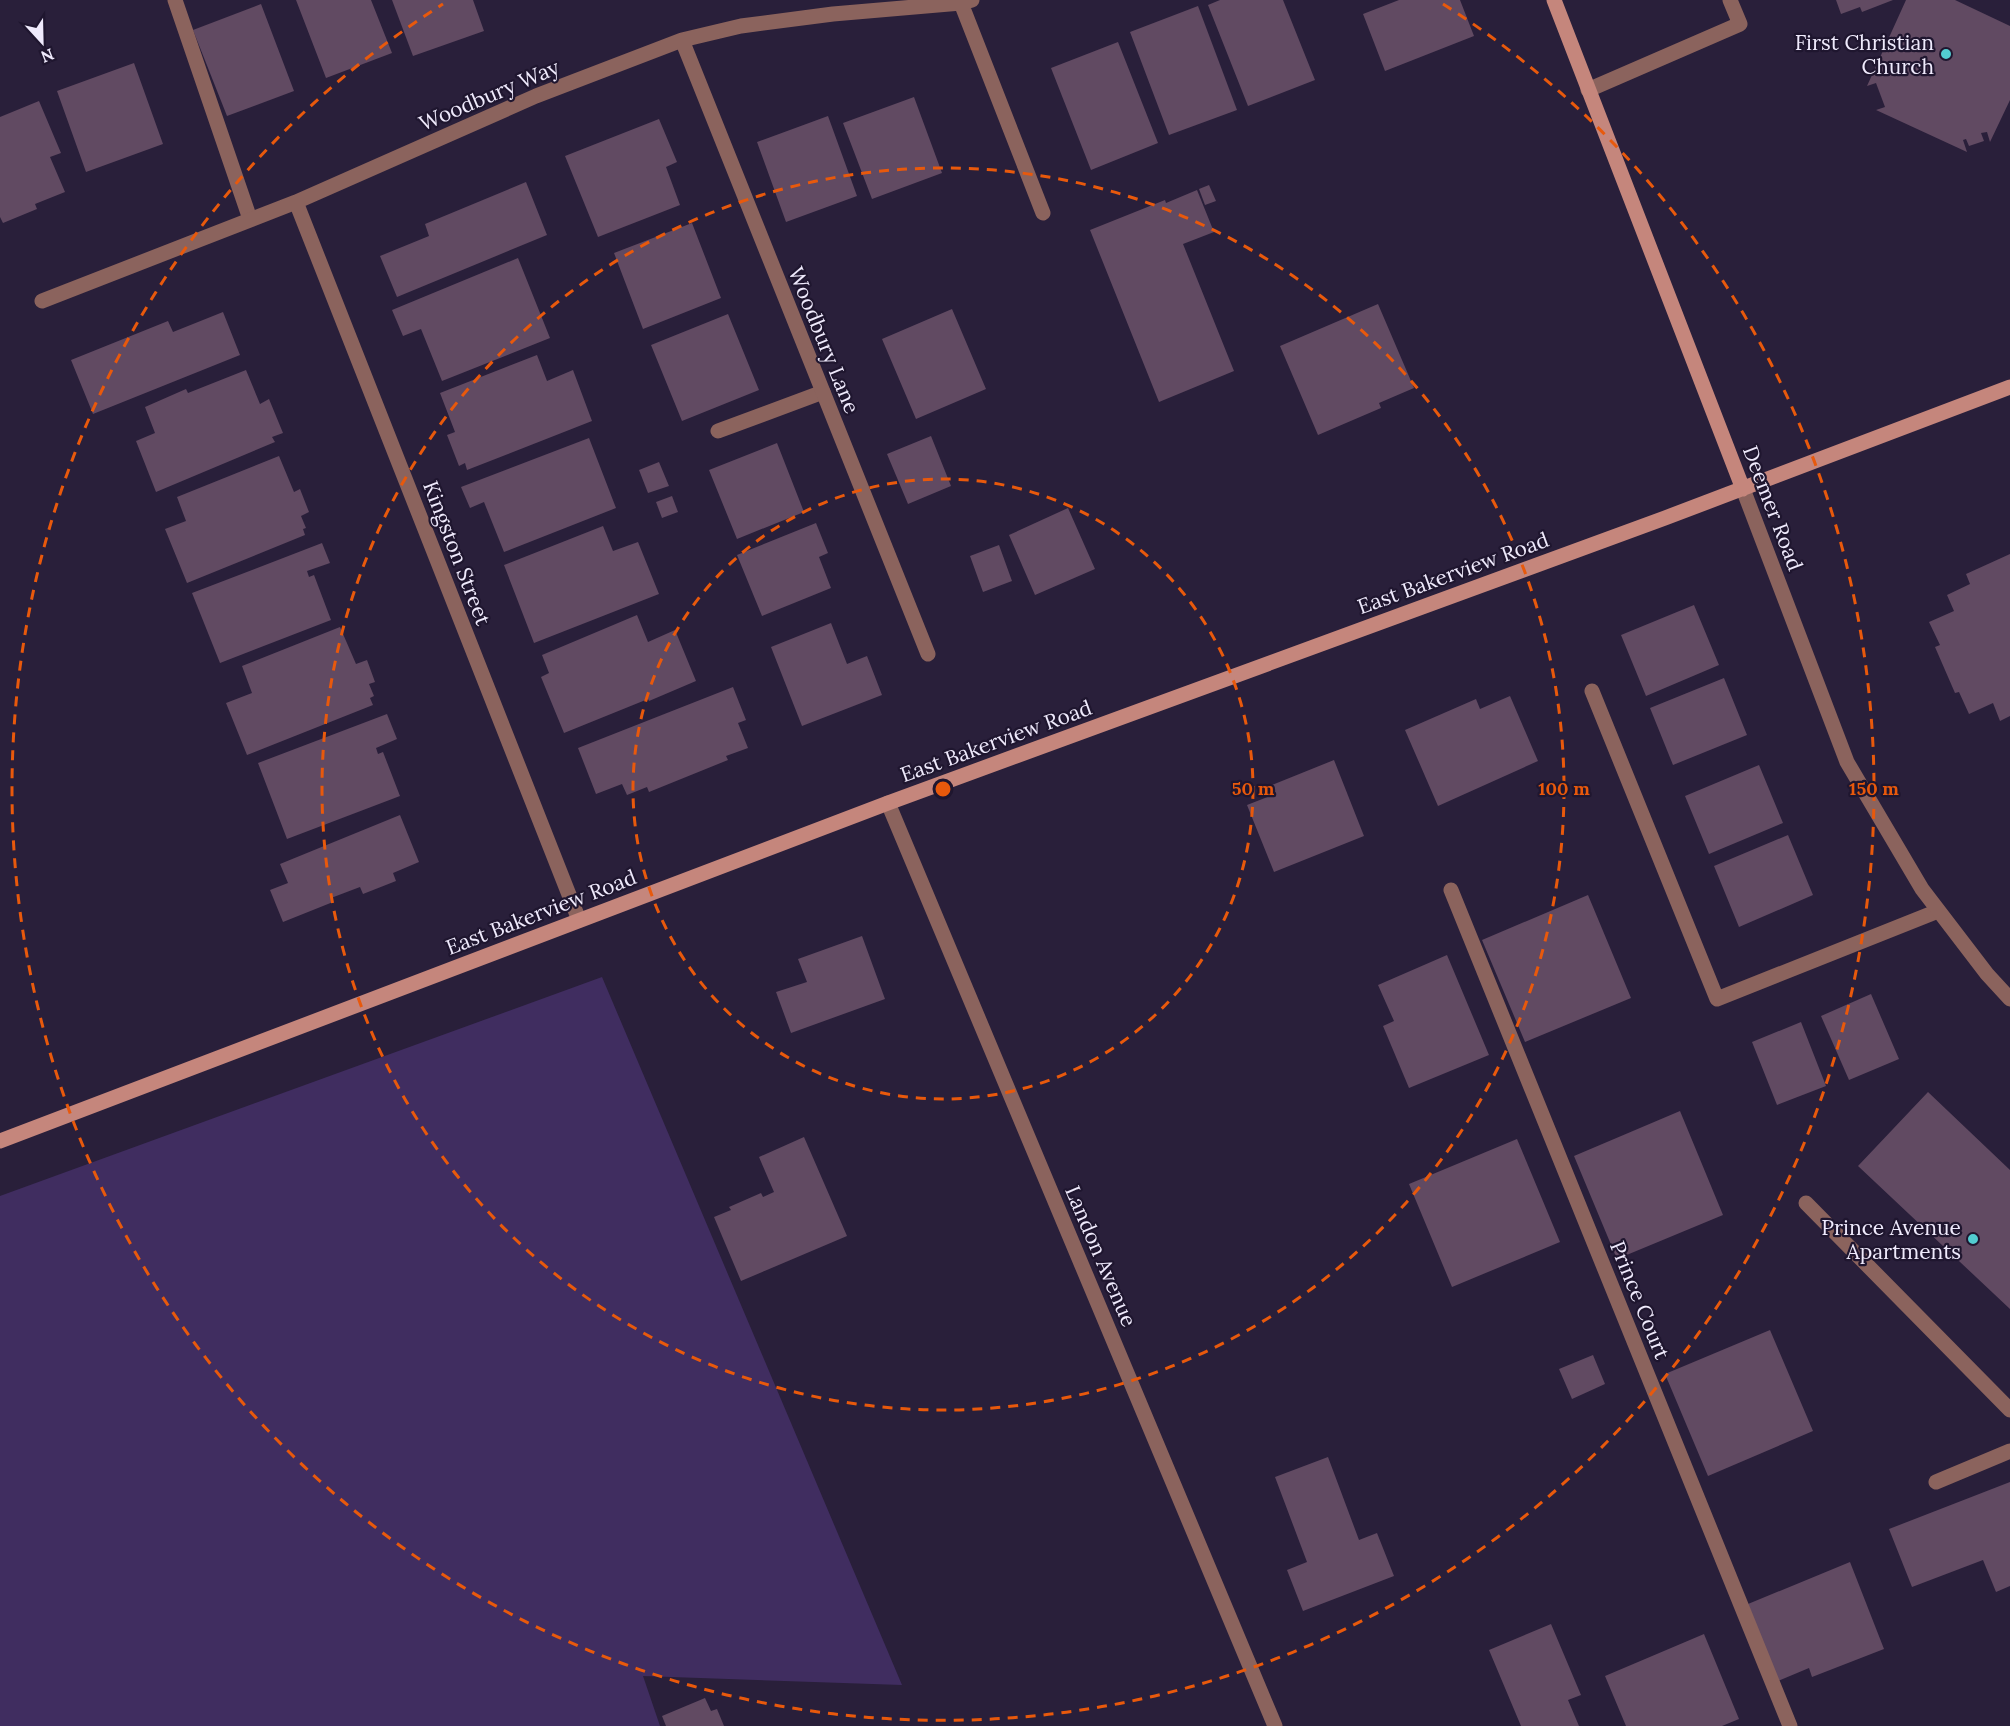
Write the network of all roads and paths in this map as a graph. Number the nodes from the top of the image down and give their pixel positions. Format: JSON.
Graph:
{"nodes":[{"id":1,"x":174,"y":0,"type":"edge"},
{"id":2,"x":1554,"y":0,"type":"edge"},
{"id":3,"x":1730,"y":0,"type":"edge"},
{"id":4,"x":966,"y":2,"type":"edge"},
{"id":5,"x":682,"y":40,"type":"junction"},
{"id":6,"x":1588,"y":90,"type":"junction"},
{"id":7,"x":296,"y":202,"type":"junction"},
{"id":8,"x":1043,"y":213,"type":"dead end"},
{"id":9,"x":250,"y":219,"type":"junction"},
{"id":10,"x":42,"y":301,"type":"dead end"},
{"id":11,"x":2010,"y":387,"type":"edge"},
{"id":12,"x":823,"y":392,"type":"junction"},
{"id":13,"x":718,"y":431,"type":"dead end"},
{"id":14,"x":1743,"y":489,"type":"junction"},
{"id":15,"x":928,"y":654,"type":"dead end"},
{"id":16,"x":1592,"y":691,"type":"dead end"},
{"id":17,"x":888,"y":803,"type":"junction"},
{"id":18,"x":1451,"y":890,"type":"dead end"},
{"id":19,"x":1938,"y":911,"type":"junction"},
{"id":20,"x":579,"y":920,"type":"junction"},
{"id":21,"x":2010,"y":999,"type":"edge"},
{"id":22,"x":0,"y":1141,"type":"edge"},
{"id":23,"x":1806,"y":1203,"type":"dead end"},
{"id":24,"x":2010,"y":1410,"type":"edge"},
{"id":25,"x":2010,"y":1451,"type":"edge"},
{"id":26,"x":1936,"y":1482,"type":"dead end"},
{"id":27,"x":1275,"y":1726,"type":"edge"},
{"id":28,"x":1790,"y":1726,"type":"edge"}],
"edges":[{"from":1,"to":9,"type":"street"},
{"from":2,"to":6,"type":"main road","name":"Deemer Road"},
{"from":3,"to":6,"type":"street"},
{"from":4,"to":5,"type":"street","name":"Woodbury Way"},
{"from":4,"to":8,"type":"street"},
{"from":5,"to":7,"type":"street","name":"Woodbury Way"},
{"from":5,"to":12,"type":"street","name":"Woodbury Lane"},
{"from":6,"to":14,"type":"main road","name":"Deemer Road"},
{"from":7,"to":9,"type":"street","name":"Woodbury Way"},
{"from":7,"to":20,"type":"street","name":"Kingston Street"},
{"from":9,"to":10,"type":"street","name":"Woodbury Way"},
{"from":11,"to":14,"type":"main road","name":"East Bakerview Road"},
{"from":12,"to":13,"type":"street"},
{"from":12,"to":15,"type":"street","name":"Woodbury Lane"},
{"from":14,"to":17,"type":"main road","name":"East Bakerview Road"},
{"from":14,"to":19,"type":"street","name":"Deemer Road"},
{"from":16,"to":19,"type":"street"},
{"from":17,"to":20,"type":"main road","name":"East Bakerview Road"},
{"from":17,"to":27,"type":"street","name":"Landon Avenue"},
{"from":18,"to":28,"type":"street","name":"Prince Court"},
{"from":19,"to":21,"type":"street","name":"Deemer Road"},
{"from":20,"to":22,"type":"main road","name":"East Bakerview Road"},
{"from":23,"to":24,"type":"street"},
{"from":25,"to":26,"type":"street"}]}
